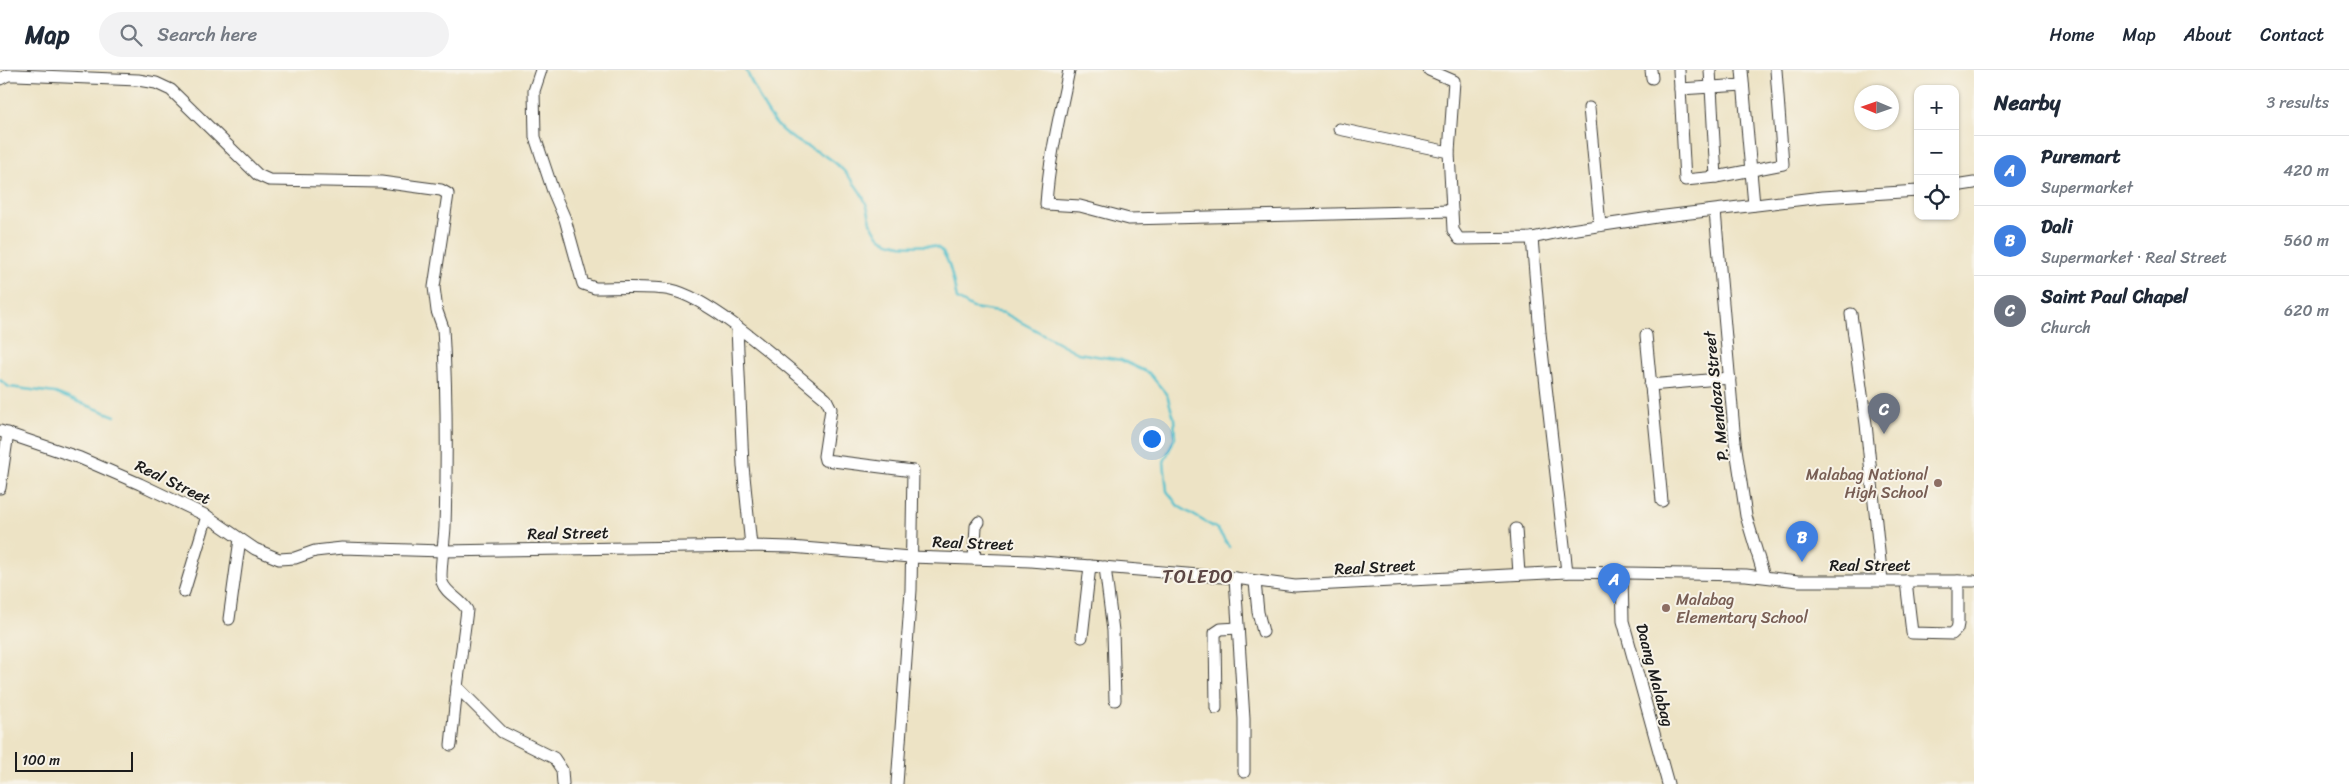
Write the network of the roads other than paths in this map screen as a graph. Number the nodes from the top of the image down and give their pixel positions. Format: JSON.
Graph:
{"nodes":[{"id":1,"x":541,"y":70,"type":"edge"},
{"id":2,"x":1069,"y":70,"type":"edge"},
{"id":3,"x":1429,"y":70,"type":"edge"},
{"id":4,"x":1679,"y":70,"type":"edge"},
{"id":5,"x":1710,"y":70,"type":"edge"},
{"id":6,"x":1742,"y":70,"type":"edge"},
{"id":7,"x":1776,"y":70,"type":"edge"},
{"id":8,"x":0,"y":79,"type":"edge"},
{"id":9,"x":1743,"y":85,"type":"junction"},
{"id":10,"x":1711,"y":87,"type":"junction"},
{"id":11,"x":1680,"y":89,"type":"junction"},
{"id":12,"x":1589,"y":108,"type":"dead end"},
{"id":13,"x":1339,"y":129,"type":"dead end"},
{"id":14,"x":1449,"y":152,"type":"junction"},
{"id":15,"x":1750,"y":170,"type":"junction"},
{"id":16,"x":1716,"y":177,"type":"junction"},
{"id":17,"x":1974,"y":183,"type":"edge"},
{"id":18,"x":1959,"y":185,"type":"edge"},
{"id":19,"x":1914,"y":191,"type":"edge"},
{"id":20,"x":1754,"y":206,"type":"junction"},
{"id":21,"x":1452,"y":210,"type":"junction"},
{"id":22,"x":1715,"y":211,"type":"junction"},
{"id":23,"x":1600,"y":225,"type":"junction"},
{"id":24,"x":1532,"y":238,"type":"junction"},
{"id":25,"x":1851,"y":314,"type":"dead end"},
{"id":26,"x":737,"y":328,"type":"junction"},
{"id":27,"x":1646,"y":335,"type":"dead end"},
{"id":28,"x":1730,"y":378,"type":"junction"},
{"id":29,"x":1650,"y":385,"type":"junction"},
{"id":30,"x":4,"y":432,"type":"edge"},
{"id":31,"x":0,"y":488,"type":"edge"},
{"id":32,"x":1662,"y":501,"type":"dead end"},
{"id":33,"x":206,"y":516,"type":"junction"},
{"id":34,"x":980,"y":522,"type":"dead end"},
{"id":35,"x":1516,"y":529,"type":"dead end"},
{"id":36,"x":240,"y":539,"type":"junction"},
{"id":37,"x":752,"y":546,"type":"junction"},
{"id":38,"x":444,"y":551,"type":"junction"},
{"id":39,"x":910,"y":557,"type":"junction"},
{"id":40,"x":974,"y":559,"type":"junction"},
{"id":41,"x":1090,"y":566,"type":"junction"},
{"id":42,"x":1105,"y":568,"type":"junction"},
{"id":43,"x":1567,"y":572,"type":"junction"},
{"id":44,"x":1622,"y":573,"type":"junction"},
{"id":45,"x":1519,"y":574,"type":"junction"},
{"id":46,"x":1764,"y":576,"type":"junction"},
{"id":47,"x":1234,"y":578,"type":"junction"},
{"id":48,"x":1882,"y":581,"type":"junction"},
{"id":49,"x":1906,"y":581,"type":"junction"},
{"id":50,"x":1958,"y":581,"type":"junction"},
{"id":51,"x":1974,"y":581,"type":"edge"},
{"id":52,"x":1255,"y":582,"type":"junction"},
{"id":53,"x":184,"y":592,"type":"dead end"},
{"id":54,"x":229,"y":620,"type":"dead end"},
{"id":55,"x":1238,"y":628,"type":"junction"},
{"id":56,"x":1263,"y":632,"type":"dead end"},
{"id":57,"x":1082,"y":636,"type":"dead end"},
{"id":58,"x":457,"y":687,"type":"junction"},
{"id":59,"x":1115,"y":700,"type":"dead end"},
{"id":60,"x":1216,"y":708,"type":"dead end"},
{"id":61,"x":450,"y":745,"type":"dead end"},
{"id":62,"x":1244,"y":772,"type":"dead end"},
{"id":63,"x":562,"y":784,"type":"edge"},
{"id":64,"x":897,"y":784,"type":"edge"},
{"id":65,"x":1668,"y":784,"type":"edge"}],
"edges":[{"from":1,"to":26,"type":"street"},
{"from":2,"to":21,"type":"street"},
{"from":3,"to":14,"type":"street"},
{"from":4,"to":11,"type":"street"},
{"from":5,"to":10,"type":"street"},
{"from":6,"to":9,"type":"street"},
{"from":7,"to":15,"type":"street"},
{"from":8,"to":38,"type":"street"},
{"from":9,"to":10,"type":"street"},
{"from":9,"to":15,"type":"street"},
{"from":10,"to":11,"type":"street"},
{"from":10,"to":16,"type":"street"},
{"from":11,"to":16,"type":"street"},
{"from":12,"to":23,"type":"street"},
{"from":13,"to":14,"type":"street"},
{"from":14,"to":21,"type":"street"},
{"from":15,"to":16,"type":"street"},
{"from":15,"to":20,"type":"street"},
{"from":17,"to":18,"type":"street"},
{"from":19,"to":20,"type":"street"},
{"from":20,"to":22,"type":"street"},
{"from":21,"to":24,"type":"street"},
{"from":22,"to":23,"type":"street"},
{"from":22,"to":28,"type":"street","name":"P. Mendoza Street"},
{"from":23,"to":24,"type":"street"},
{"from":24,"to":43,"type":"street"},
{"from":25,"to":48,"type":"street"},
{"from":26,"to":37,"type":"street"},
{"from":26,"to":39,"type":"street"},
{"from":27,"to":29,"type":"street"},
{"from":28,"to":29,"type":"street"},
{"from":28,"to":46,"type":"street","name":"P. Mendoza Street"},
{"from":29,"to":32,"type":"street"},
{"from":30,"to":31,"type":"street"},
{"from":30,"to":33,"type":"street","name":"Real Street"},
{"from":33,"to":36,"type":"street","name":"Real Street"},
{"from":33,"to":53,"type":"street"},
{"from":34,"to":40,"type":"street"},
{"from":35,"to":45,"type":"street"},
{"from":36,"to":38,"type":"street","name":"Real Street"},
{"from":36,"to":54,"type":"street"},
{"from":37,"to":38,"type":"street","name":"Real Street"},
{"from":37,"to":39,"type":"street","name":"Real Street"},
{"from":38,"to":58,"type":"street"},
{"from":39,"to":40,"type":"street","name":"Real Street"},
{"from":39,"to":64,"type":"street"},
{"from":40,"to":41,"type":"street","name":"Real Street"},
{"from":41,"to":42,"type":"street","name":"Real Street"},
{"from":41,"to":57,"type":"street"},
{"from":42,"to":47,"type":"street","name":"Real Street"},
{"from":42,"to":59,"type":"street"},
{"from":43,"to":44,"type":"street","name":"Real Street"},
{"from":43,"to":45,"type":"street","name":"Real Street"},
{"from":44,"to":46,"type":"street","name":"Real Street"},
{"from":44,"to":65,"type":"street","name":"Daang Malabag"},
{"from":45,"to":52,"type":"street","name":"Real Street"},
{"from":46,"to":48,"type":"street","name":"Real Street"},
{"from":47,"to":52,"type":"street","name":"Real Street"},
{"from":47,"to":55,"type":"street"},
{"from":48,"to":49,"type":"street","name":"Real Street"},
{"from":49,"to":50,"type":"street","name":"Real Street"},
{"from":49,"to":50,"type":"street"},
{"from":50,"to":51,"type":"street","name":"Real Street"},
{"from":52,"to":56,"type":"street"},
{"from":55,"to":60,"type":"street"},
{"from":55,"to":62,"type":"street"},
{"from":58,"to":61,"type":"street"},
{"from":58,"to":63,"type":"street"}]}
